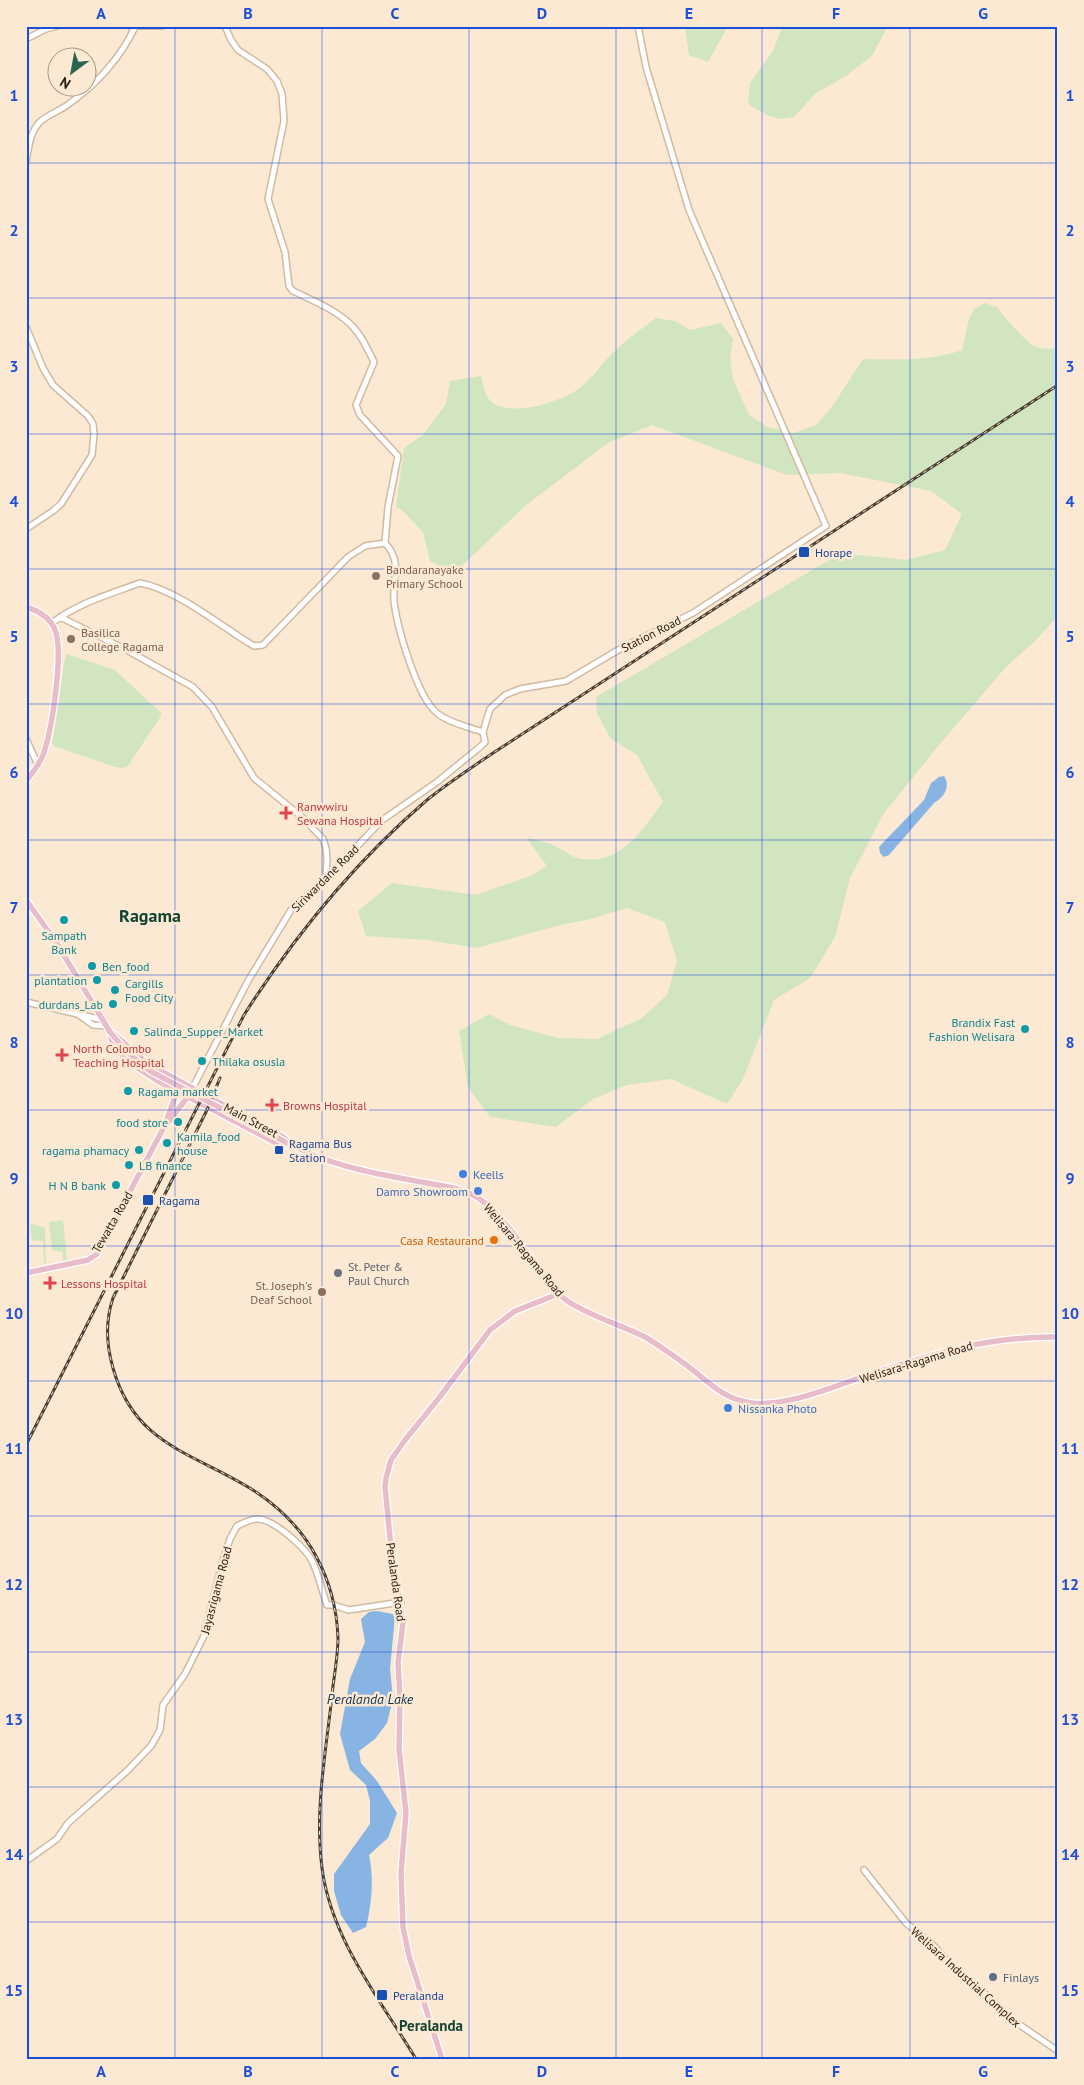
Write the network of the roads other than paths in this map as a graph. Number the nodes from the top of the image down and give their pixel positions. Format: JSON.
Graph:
{"nodes":[{"id":1,"x":57,"y":26,"type":"edge"},
{"id":2,"x":130,"y":26,"type":"edge"},
{"id":3,"x":162,"y":26,"type":"edge"},
{"id":4,"x":225,"y":26,"type":"edge"},
{"id":5,"x":638,"y":26,"type":"edge"},
{"id":6,"x":135,"y":27,"type":"edge"},
{"id":7,"x":26,"y":38,"type":"edge"},
{"id":8,"x":26,"y":161,"type":"edge"},
{"id":9,"x":26,"y":327,"type":"edge"},
{"id":10,"x":26,"y":529,"type":"edge"},
{"id":11,"x":385,"y":543,"type":"junction"},
{"id":12,"x":26,"y":607,"type":"edge"},
{"id":13,"x":60,"y":617,"type":"junction"},
{"id":14,"x":52,"y":623,"type":"junction"},
{"id":15,"x":483,"y":732,"type":"junction"},
{"id":16,"x":26,"y":739,"type":"edge"},
{"id":17,"x":38,"y":765,"type":"junction"},
{"id":18,"x":26,"y":781,"type":"edge"},
{"id":19,"x":326,"y":879,"type":"junction"},
{"id":20,"x":26,"y":900,"type":"edge"},
{"id":21,"x":26,"y":1002,"type":"edge"},
{"id":22,"x":104,"y":1023,"type":"junction"},
{"id":23,"x":110,"y":1032,"type":"junction"},
{"id":24,"x":181,"y":1083,"type":"junction"},
{"id":25,"x":192,"y":1089,"type":"junction"},
{"id":26,"x":177,"y":1091,"type":"junction"},
{"id":27,"x":188,"y":1097,"type":"junction"},
{"id":28,"x":164,"y":1127,"type":"junction"},
{"id":29,"x":291,"y":1145,"type":"junction"},
{"id":30,"x":26,"y":1272,"type":"edge"},
{"id":31,"x":558,"y":1294,"type":"junction"},
{"id":32,"x":1058,"y":1337,"type":"edge"},
{"id":33,"x":401,"y":1602,"type":"junction"},
{"id":34,"x":26,"y":1860,"type":"edge"},
{"id":35,"x":864,"y":1870,"type":"dead end"},
{"id":36,"x":1058,"y":2051,"type":"edge"},
{"id":37,"x":442,"y":2059,"type":"edge"}],
"edges":[{"from":1,"to":7,"type":"street"},
{"from":2,"to":6,"type":"street"},
{"from":3,"to":6,"type":"street"},
{"from":4,"to":11,"type":"street"},
{"from":5,"to":15,"type":"street","name":"Station Road"},
{"from":6,"to":8,"type":"street"},
{"from":9,"to":10,"type":"street"},
{"from":11,"to":13,"type":"street"},
{"from":11,"to":15,"type":"street"},
{"from":12,"to":14,"type":"main road"},
{"from":13,"to":14,"type":"street"},
{"from":13,"to":19,"type":"street"},
{"from":14,"to":17,"type":"main road"},
{"from":15,"to":19,"type":"street","name":"Siriwardane Road"},
{"from":16,"to":17,"type":"street"},
{"from":17,"to":18,"type":"main road"},
{"from":19,"to":25,"type":"street","name":"Siriwardane Road"},
{"from":20,"to":22,"type":"main road"},
{"from":21,"to":22,"type":"street"},
{"from":22,"to":23,"type":"main road"},
{"from":23,"to":24,"type":"main road","name":"Main Street"},
{"from":23,"to":26,"type":"main road"},
{"from":23,"to":29,"type":"main road","bridge":true},
{"from":24,"to":25,"type":"main road","name":"Main Street"},
{"from":24,"to":26,"type":"main road","name":"Tewatta Road"},
{"from":25,"to":27,"type":"main road","name":"Tewatta Road"},
{"from":25,"to":29,"type":"main road","name":"Main Street"},
{"from":26,"to":27,"type":"main road"},
{"from":26,"to":28,"type":"main road","name":"Tewatta Road"},
{"from":27,"to":28,"type":"main road","name":"Tewatta Road"},
{"from":27,"to":29,"type":"main road"},
{"from":28,"to":30,"type":"main road","name":"Tewatta Road"},
{"from":29,"to":31,"type":"main road","name":"Welisara-Ragama Road"},
{"from":31,"to":32,"type":"main road","name":"Welisara-Ragama Road"},
{"from":31,"to":33,"type":"main road","name":"Peralanda Road"},
{"from":33,"to":34,"type":"street","name":"Jayasrigama Road"},
{"from":33,"to":37,"type":"main road","name":"Peralanda Road"},
{"from":35,"to":36,"type":"street","name":"Welisara Industrial Complex"}]}
